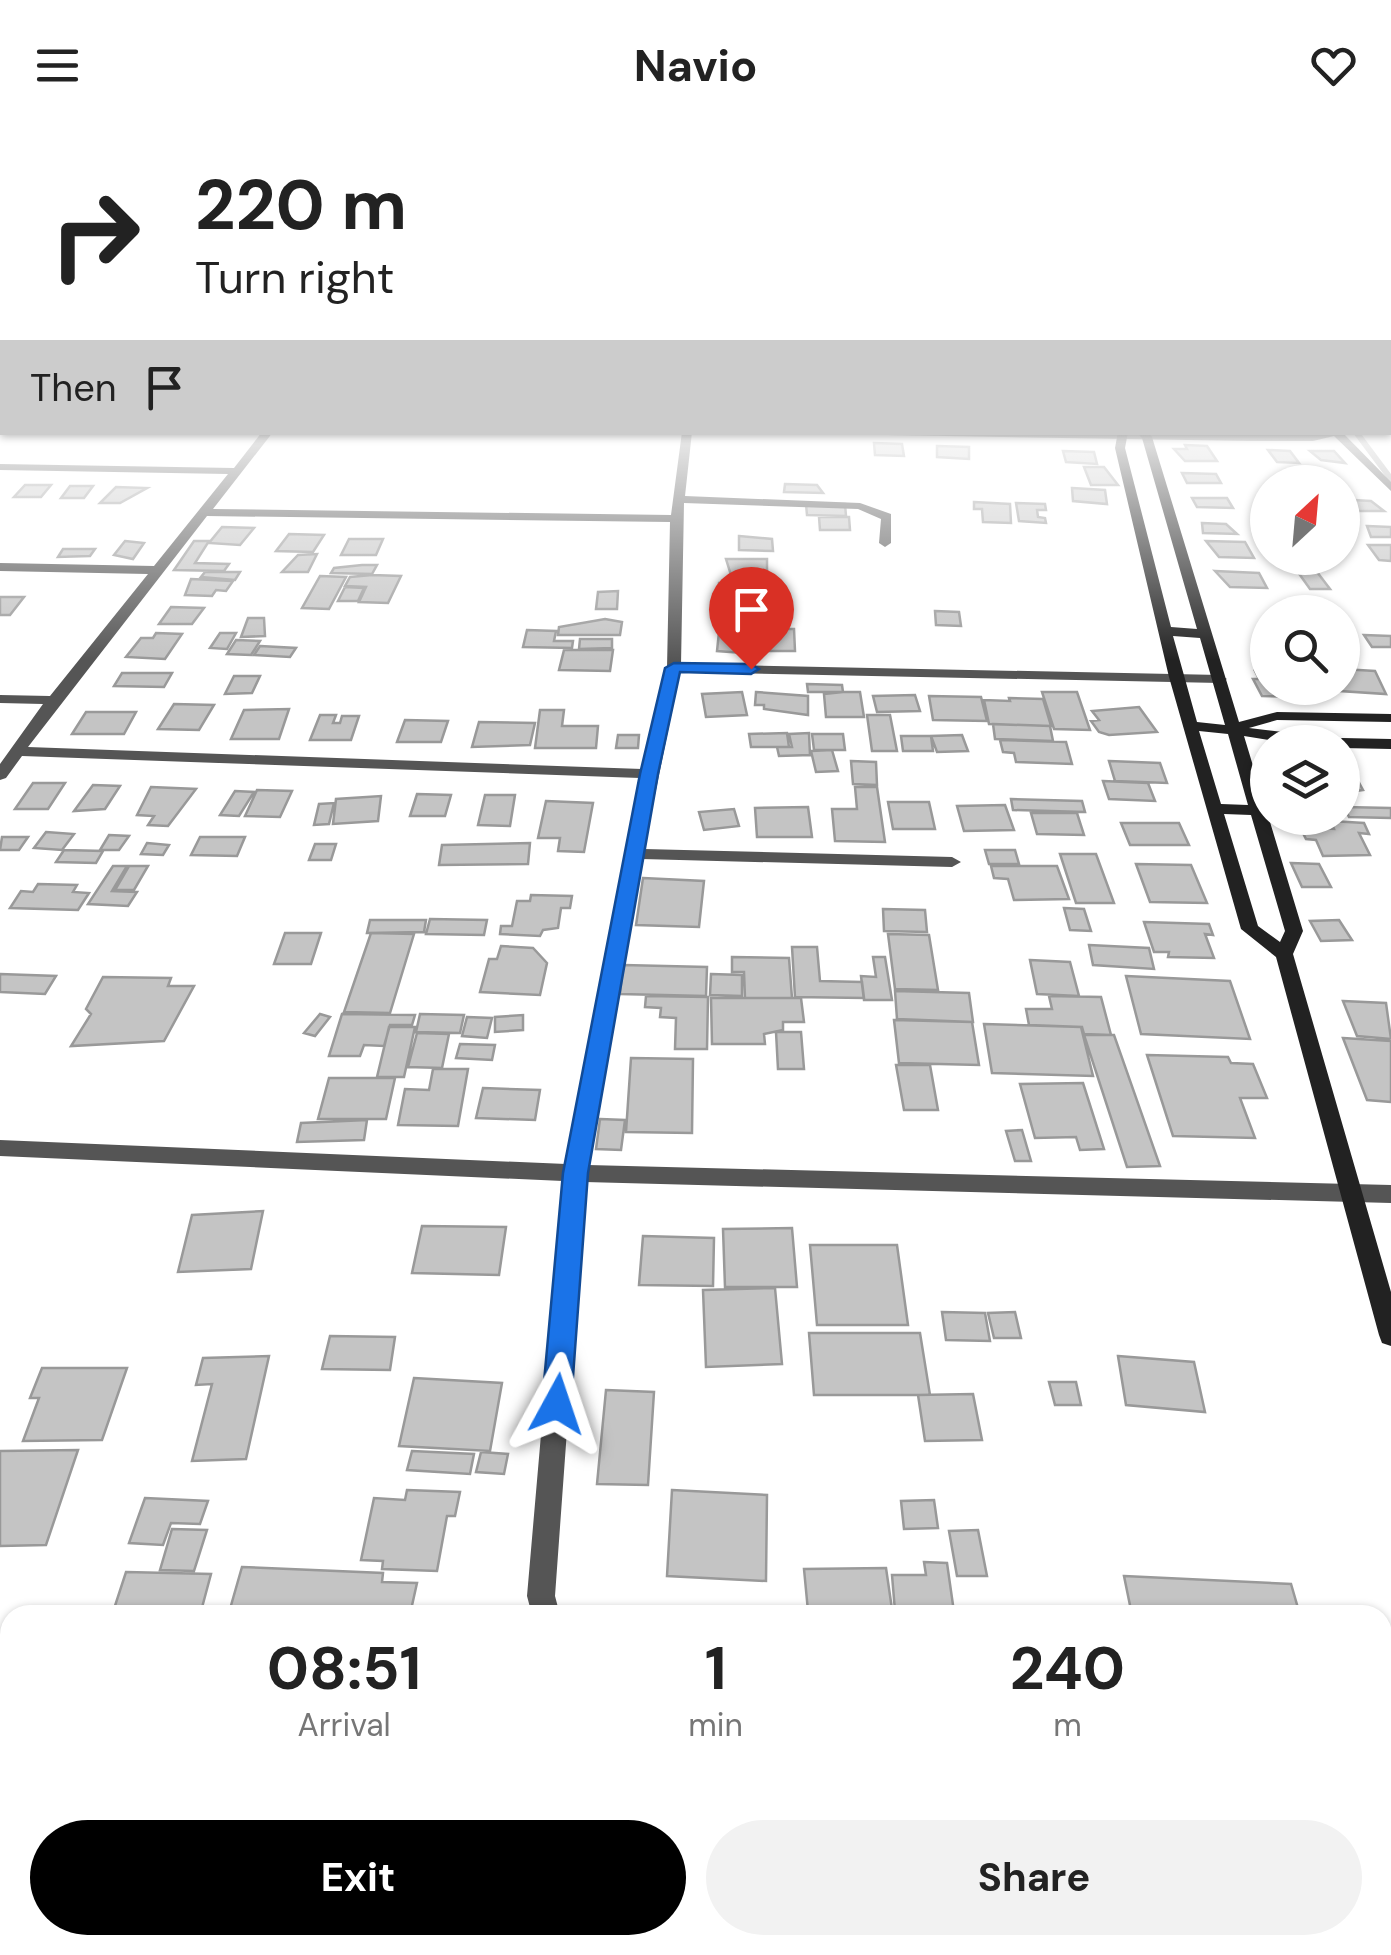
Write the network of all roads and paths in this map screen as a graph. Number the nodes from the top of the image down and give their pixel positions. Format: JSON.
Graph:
{"nodes":[{"id":1,"x":219,"y":491,"type":"edge"},
{"id":2,"x":679,"y":491,"type":"edge"},
{"id":3,"x":1132,"y":491,"type":"edge"},
{"id":4,"x":1163,"y":491,"type":"edge"},
{"id":5,"x":1134,"y":500,"type":"junction"},
{"id":6,"x":1166,"y":501,"type":"junction"},
{"id":7,"x":677,"y":509,"type":"junction"},
{"id":8,"x":201,"y":512,"type":"junction"},
{"id":9,"x":885,"y":543,"type":"dead end"},
{"id":10,"x":0,"y":567,"type":"edge"},
{"id":11,"x":158,"y":570,"type":"junction"},
{"id":12,"x":1167,"y":631,"type":"junction"},
{"id":13,"x":1208,"y":634,"type":"junction"},
{"id":14,"x":674,"y":668,"type":"junction"},
{"id":15,"x":1176,"y":677,"type":"junction"},
{"id":16,"x":1220,"y":679,"type":"junction"},
{"id":17,"x":0,"y":699,"type":"edge"},
{"id":18,"x":54,"y":700,"type":"junction"},
{"id":19,"x":1391,"y":718,"type":"edge"},
{"id":20,"x":1192,"y":726,"type":"junction"},
{"id":21,"x":1236,"y":728,"type":"junction"},
{"id":22,"x":1250,"y":732,"type":"edge"},
{"id":23,"x":1360,"y":743,"type":"edge"},
{"id":24,"x":1391,"y":744,"type":"edge"},
{"id":25,"x":20,"y":751,"type":"junction"},
{"id":26,"x":649,"y":774,"type":"junction"},
{"id":27,"x":0,"y":776,"type":"edge"},
{"id":28,"x":1250,"y":779,"type":"edge"},
{"id":29,"x":1215,"y":808,"type":"junction"},
{"id":30,"x":1250,"y":810,"type":"edge"},
{"id":31,"x":1266,"y":835,"type":"edge"},
{"id":32,"x":634,"y":854,"type":"junction"},
{"id":33,"x":952,"y":862,"type":"dead end"},
{"id":34,"x":1284,"y":954,"type":"junction"},
{"id":35,"x":1,"y":1150,"type":"edge"},
{"id":36,"x":576,"y":1173,"type":"junction"},
{"id":37,"x":1349,"y":1192,"type":"junction"},
{"id":38,"x":1391,"y":1194,"type":"edge"},
{"id":39,"x":1391,"y":1335,"type":"edge"},
{"id":40,"x":543,"y":1605,"type":"edge"}],
"edges":[{"from":1,"to":8,"type":"street"},
{"from":2,"to":7,"type":"street"},
{"from":3,"to":5,"type":"street"},
{"from":4,"to":6,"type":"street"},
{"from":5,"to":6,"type":"street"},
{"from":5,"to":12,"type":"street"},
{"from":6,"to":13,"type":"street"},
{"from":7,"to":8,"type":"street"},
{"from":7,"to":9,"type":"street"},
{"from":7,"to":14,"type":"street"},
{"from":8,"to":11,"type":"street"},
{"from":10,"to":11,"type":"street"},
{"from":11,"to":18,"type":"street"},
{"from":12,"to":13,"type":"street"},
{"from":12,"to":15,"type":"street"},
{"from":13,"to":16,"type":"street"},
{"from":14,"to":15,"type":"street"},
{"from":14,"to":26,"type":"street"},
{"from":15,"to":16,"type":"street"},
{"from":15,"to":20,"type":"street"},
{"from":16,"to":21,"type":"street"},
{"from":17,"to":18,"type":"street"},
{"from":18,"to":25,"type":"street"},
{"from":19,"to":21,"type":"street"},
{"from":20,"to":21,"type":"street"},
{"from":20,"to":29,"type":"street"},
{"from":21,"to":22,"type":"street"},
{"from":21,"to":28,"type":"street"},
{"from":23,"to":24,"type":"street"},
{"from":25,"to":26,"type":"street"},
{"from":25,"to":27,"type":"street"},
{"from":26,"to":32,"type":"street"},
{"from":29,"to":30,"type":"street"},
{"from":29,"to":34,"type":"street"},
{"from":31,"to":34,"type":"street"},
{"from":32,"to":33,"type":"street"},
{"from":32,"to":36,"type":"street"},
{"from":34,"to":37,"type":"street"},
{"from":35,"to":36,"type":"street"},
{"from":36,"to":37,"type":"street"},
{"from":36,"to":40,"type":"street"},
{"from":37,"to":38,"type":"street"},
{"from":37,"to":39,"type":"street"}]}
